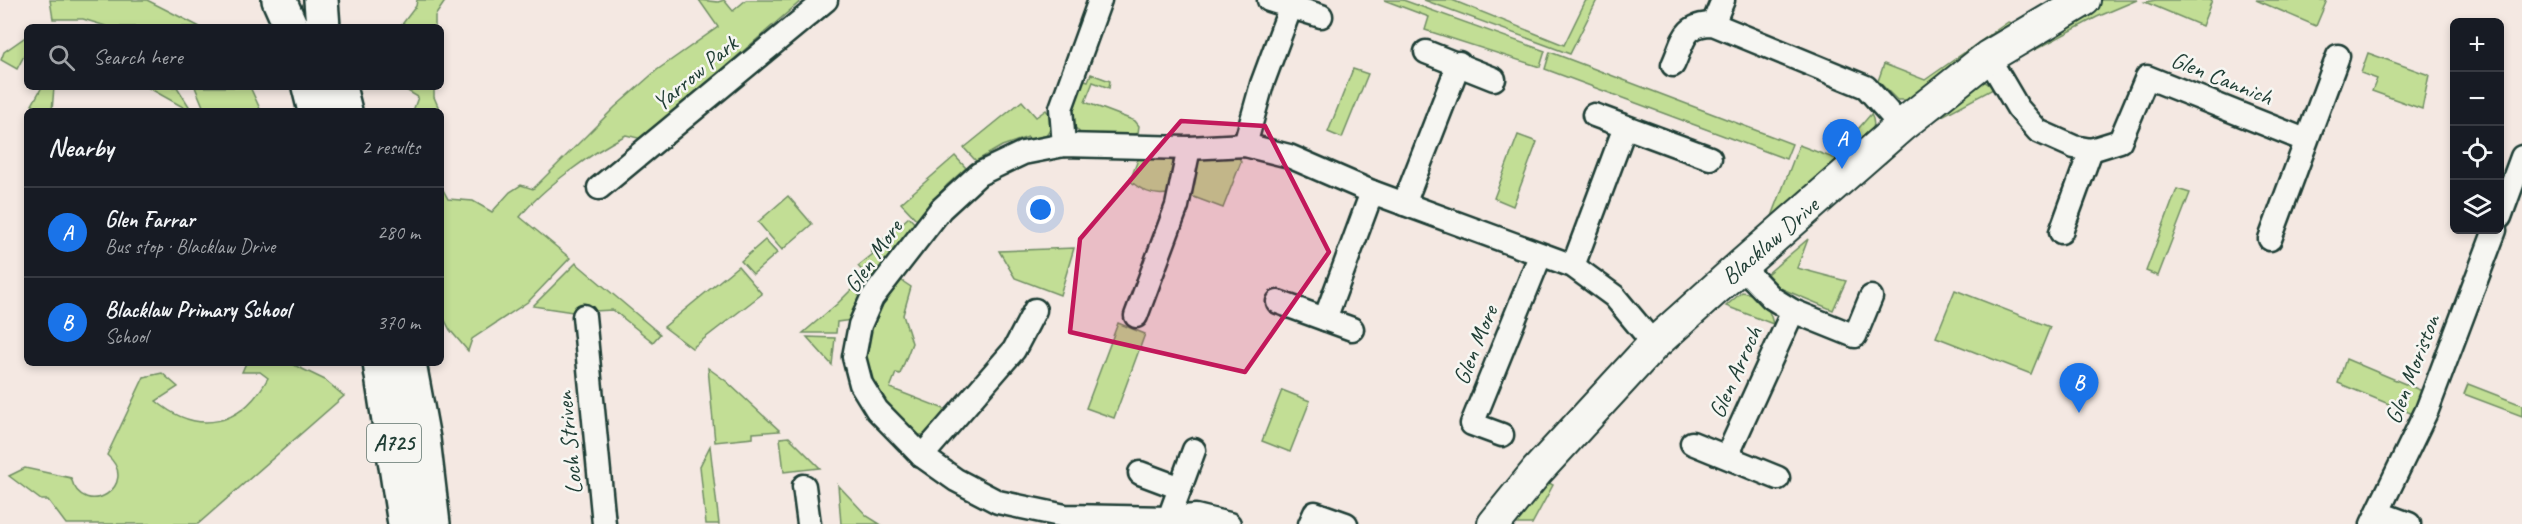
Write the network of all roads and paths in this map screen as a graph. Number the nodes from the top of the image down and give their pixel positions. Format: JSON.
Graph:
{"nodes":[{"id":1,"x":279,"y":0,"type":"edge"},
{"id":2,"x":321,"y":0,"type":"edge"},
{"id":3,"x":826,"y":0,"type":"edge"},
{"id":4,"x":1100,"y":0,"type":"edge"},
{"id":5,"x":1269,"y":0,"type":"edge"},
{"id":6,"x":1722,"y":0,"type":"edge"},
{"id":7,"x":2084,"y":0,"type":"edge"},
{"id":8,"x":1291,"y":6,"type":"junction"},
{"id":9,"x":1321,"y":16,"type":"dead end"},
{"id":10,"x":290,"y":24,"type":"edge"},
{"id":11,"x":323,"y":24,"type":"edge"},
{"id":12,"x":1713,"y":24,"type":"junction"},
{"id":13,"x":1426,"y":52,"type":"dead end"},
{"id":14,"x":2338,"y":56,"type":"dead end"},
{"id":15,"x":1988,"y":57,"type":"junction"},
{"id":16,"x":1459,"y":63,"type":"junction"},
{"id":17,"x":1673,"y":65,"type":"dead end"},
{"id":18,"x":1494,"y":79,"type":"dead end"},
{"id":19,"x":310,"y":90,"type":"edge"},
{"id":20,"x":340,"y":90,"type":"edge"},
{"id":21,"x":314,"y":108,"type":"edge"},
{"id":22,"x":344,"y":108,"type":"edge"},
{"id":23,"x":1594,"y":115,"type":"dead end"},
{"id":24,"x":1901,"y":126,"type":"junction"},
{"id":25,"x":1625,"y":127,"type":"junction"},
{"id":26,"x":2305,"y":140,"type":"junction"},
{"id":27,"x":1064,"y":145,"type":"junction"},
{"id":28,"x":1245,"y":145,"type":"junction"},
{"id":29,"x":1189,"y":148,"type":"junction"},
{"id":30,"x":2091,"y":150,"type":"junction"},
{"id":31,"x":2522,"y":157,"type":"edge"},
{"id":32,"x":1710,"y":158,"type":"dead end"},
{"id":33,"x":599,"y":188,"type":"dead end"},
{"id":34,"x":1372,"y":192,"type":"junction"},
{"id":35,"x":1404,"y":204,"type":"junction"},
{"id":36,"x":2504,"y":204,"type":"edge"},
{"id":37,"x":2061,"y":232,"type":"dead end"},
{"id":38,"x":2493,"y":234,"type":"edge"},
{"id":39,"x":2270,"y":239,"type":"dead end"},
{"id":40,"x":1540,"y":256,"type":"junction"},
{"id":41,"x":1573,"y":266,"type":"junction"},
{"id":42,"x":1741,"y":266,"type":"junction"},
{"id":43,"x":1871,"y":297,"type":"dead end"},
{"id":44,"x":1278,"y":302,"type":"dead end"},
{"id":45,"x":1035,"y":310,"type":"dead end"},
{"id":46,"x":1793,"y":311,"type":"junction"},
{"id":47,"x":584,"y":316,"type":"dead end"},
{"id":48,"x":1136,"y":316,"type":"dead end"},
{"id":49,"x":1325,"y":319,"type":"junction"},
{"id":50,"x":1352,"y":329,"type":"dead end"},
{"id":51,"x":1653,"y":344,"type":"junction"},
{"id":52,"x":380,"y":366,"type":"edge"},
{"id":53,"x":410,"y":366,"type":"edge"},
{"id":54,"x":1503,"y":435,"type":"dead end"},
{"id":55,"x":1692,"y":443,"type":"dead end"},
{"id":56,"x":1194,"y":450,"type":"dead end"},
{"id":57,"x":922,"y":456,"type":"junction"},
{"id":58,"x":1727,"y":456,"type":"junction"},
{"id":59,"x":1140,"y":473,"type":"dead end"},
{"id":60,"x":1778,"y":478,"type":"dead end"},
{"id":61,"x":804,"y":486,"type":"dead end"},
{"id":62,"x":1180,"y":488,"type":"junction"},
{"id":63,"x":1169,"y":518,"type":"junction"},
{"id":64,"x":2375,"y":518,"type":"edge"},
{"id":65,"x":405,"y":524,"type":"edge"},
{"id":66,"x":433,"y":524,"type":"edge"},
{"id":67,"x":604,"y":524,"type":"edge"},
{"id":68,"x":809,"y":524,"type":"edge"},
{"id":69,"x":1229,"y":524,"type":"edge"},
{"id":70,"x":1310,"y":524,"type":"edge"},
{"id":71,"x":1346,"y":524,"type":"edge"},
{"id":72,"x":1494,"y":524,"type":"edge"},
{"id":73,"x":2409,"y":524,"type":"edge"}],
"edges":[{"from":1,"to":10,"type":"highway"},
{"from":2,"to":11,"type":"highway"},
{"from":3,"to":33,"type":"street","name":"Yarrow Park"},
{"from":4,"to":27,"type":"street"},
{"from":5,"to":8,"type":"street"},
{"from":6,"to":12,"type":"street"},
{"from":7,"to":15,"type":"street","name":"Blacklaw Drive"},
{"from":8,"to":9,"type":"street"},
{"from":8,"to":28,"type":"street"},
{"from":12,"to":17,"type":"street"},
{"from":12,"to":24,"type":"street"},
{"from":13,"to":16,"type":"street"},
{"from":14,"to":26,"type":"street"},
{"from":15,"to":24,"type":"street","name":"Blacklaw Drive"},
{"from":15,"to":30,"type":"street"},
{"from":16,"to":18,"type":"street"},
{"from":16,"to":35,"type":"street"},
{"from":19,"to":21,"type":"highway"},
{"from":20,"to":22,"type":"highway"},
{"from":23,"to":25,"type":"street"},
{"from":24,"to":42,"type":"street","name":"Blacklaw Drive"},
{"from":25,"to":32,"type":"street"},
{"from":25,"to":41,"type":"street"},
{"from":26,"to":30,"type":"street","name":"Glen Cannich"},
{"from":26,"to":39,"type":"street"},
{"from":27,"to":29,"type":"street","name":"Glen More"},
{"from":27,"to":57,"type":"street","name":"Glen More"},
{"from":28,"to":29,"type":"street","name":"Glen More"},
{"from":28,"to":34,"type":"street","name":"Glen More"},
{"from":29,"to":48,"type":"street"},
{"from":30,"to":37,"type":"street"},
{"from":31,"to":36,"type":"street"},
{"from":34,"to":35,"type":"street","name":"Glen More"},
{"from":34,"to":49,"type":"street"},
{"from":35,"to":40,"type":"street","name":"Glen More"},
{"from":38,"to":64,"type":"street","name":"Glen Moriston"},
{"from":40,"to":41,"type":"street","name":"Glen More"},
{"from":40,"to":54,"type":"street","name":"Glen More"},
{"from":41,"to":51,"type":"street","name":"Glen More"},
{"from":42,"to":46,"type":"street","name":"Glen Arroch"},
{"from":42,"to":51,"type":"street","name":"Blacklaw Drive"},
{"from":43,"to":46,"type":"street","name":"Glen Arroch"},
{"from":44,"to":49,"type":"street"},
{"from":45,"to":57,"type":"street"},
{"from":46,"to":58,"type":"street","name":"Glen Arroch"},
{"from":47,"to":67,"type":"street","name":"Loch Striven"},
{"from":49,"to":50,"type":"street"},
{"from":51,"to":72,"type":"street","name":"Blacklaw Drive"},
{"from":52,"to":65,"type":"highway","number":"A725"},
{"from":53,"to":66,"type":"highway","number":"A725"},
{"from":55,"to":58,"type":"street","name":"Glen Arroch"},
{"from":56,"to":62,"type":"street"},
{"from":57,"to":63,"type":"street","name":"Glen More"},
{"from":58,"to":60,"type":"street","name":"Glen Arroch"},
{"from":59,"to":62,"type":"street"},
{"from":61,"to":68,"type":"street"},
{"from":62,"to":63,"type":"street"},
{"from":63,"to":69,"type":"street","name":"Glen More"},
{"from":64,"to":73,"type":"street"},
{"from":70,"to":71,"type":"street"}]}
